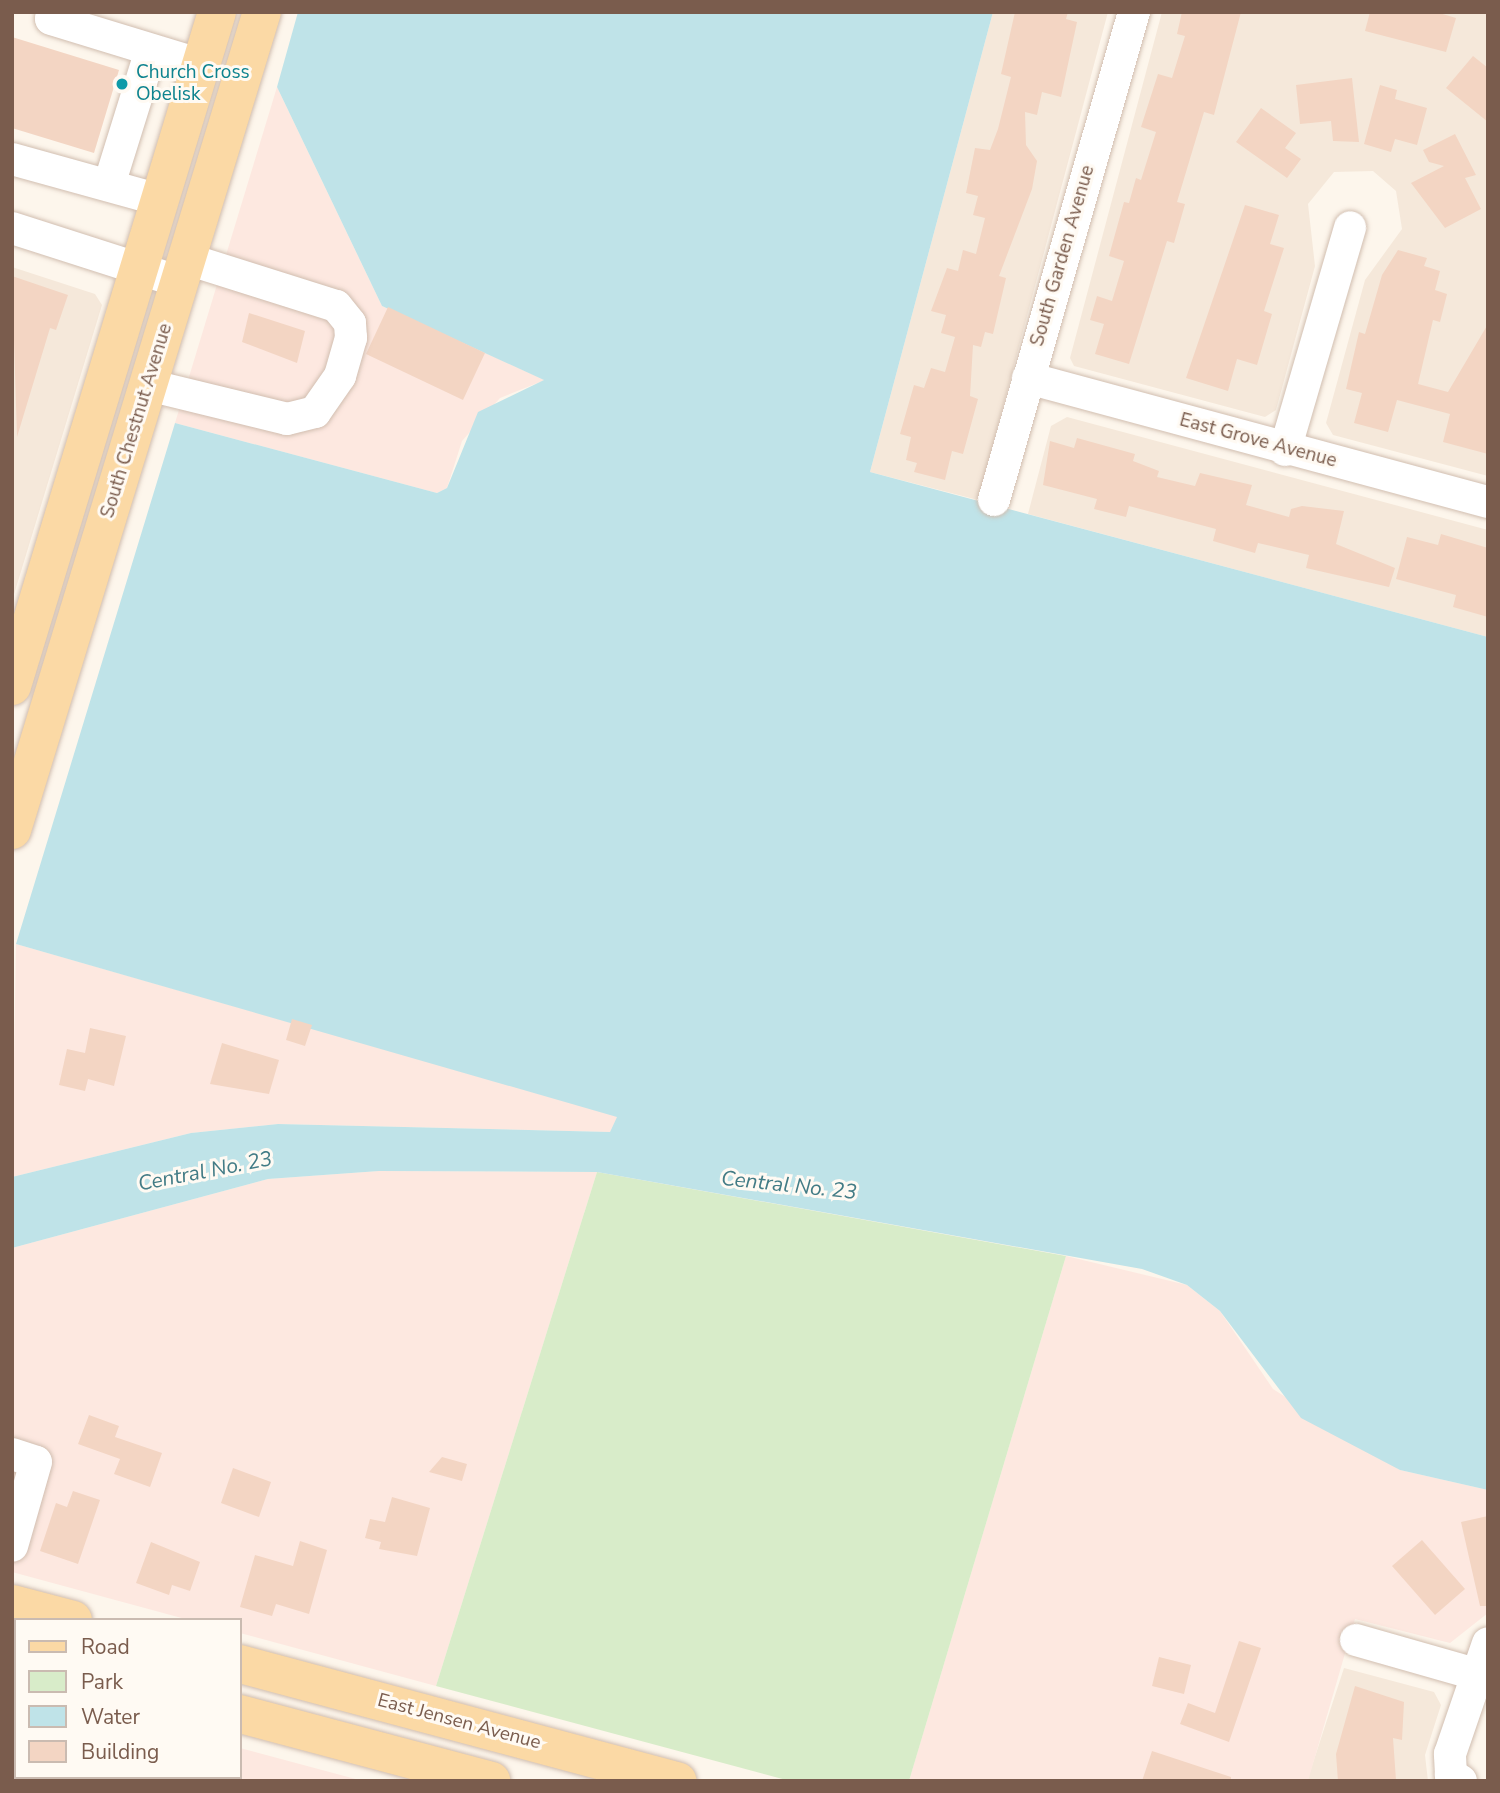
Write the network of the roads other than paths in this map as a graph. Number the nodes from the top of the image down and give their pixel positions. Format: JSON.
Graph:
{"nodes":[{"id":1,"x":53,"y":12,"type":"edge"},
{"id":2,"x":262,"y":12,"type":"edge"},
{"id":3,"x":1134,"y":12,"type":"edge"},
{"id":4,"x":216,"y":13,"type":"edge"},
{"id":5,"x":151,"y":50,"type":"junction"},
{"id":6,"x":201,"y":65,"type":"junction"},
{"id":7,"x":12,"y":159,"type":"edge"},
{"id":8,"x":109,"y":185,"type":"junction"},
{"id":9,"x":160,"y":200,"type":"junction"},
{"id":10,"x":1350,"y":227,"type":"dead end"},
{"id":11,"x":12,"y":228,"type":"edge"},
{"id":12,"x":139,"y":270,"type":"junction"},
{"id":13,"x":183,"y":271,"type":"junction"},
{"id":14,"x":1028,"y":378,"type":"junction"},
{"id":15,"x":148,"y":385,"type":"junction"},
{"id":16,"x":1285,"y":450,"type":"junction"},
{"id":17,"x":994,"y":500,"type":"dead end"},
{"id":18,"x":1488,"y":502,"type":"edge"},
{"id":19,"x":12,"y":686,"type":"edge"},
{"id":20,"x":12,"y":830,"type":"edge"},
{"id":21,"x":12,"y":1454,"type":"edge"},
{"id":22,"x":12,"y":1546,"type":"edge"},
{"id":23,"x":12,"y":1604,"type":"edge"},
{"id":24,"x":65,"y":1618,"type":"edge"},
{"id":25,"x":1356,"y":1640,"type":"dead end"},
{"id":26,"x":1488,"y":1643,"type":"edge"},
{"id":27,"x":242,"y":1665,"type":"edge"},
{"id":28,"x":1475,"y":1674,"type":"junction"},
{"id":29,"x":242,"y":1715,"type":"edge"},
{"id":30,"x":1456,"y":1778,"type":"edge"},
{"id":31,"x":491,"y":1781,"type":"edge"},
{"id":32,"x":678,"y":1781,"type":"edge"}],
"edges":[{"from":1,"to":5,"type":"street"},
{"from":2,"to":13,"type":"main road","name":"South Chestnut Avenue"},
{"from":3,"to":14,"type":"street","name":"South Garden Avenue"},
{"from":4,"to":6,"type":"main road"},
{"from":5,"to":6,"type":"street"},
{"from":5,"to":8,"type":"street"},
{"from":6,"to":9,"type":"main road"},
{"from":7,"to":8,"type":"street"},
{"from":8,"to":9,"type":"street"},
{"from":9,"to":12,"type":"main road"},
{"from":10,"to":16,"type":"street"},
{"from":11,"to":12,"type":"street"},
{"from":12,"to":13,"type":"street"},
{"from":12,"to":19,"type":"main road"},
{"from":13,"to":15,"type":"main road","name":"South Chestnut Avenue"},
{"from":13,"to":15,"type":"street"},
{"from":14,"to":16,"type":"street","name":"East Grove Avenue"},
{"from":14,"to":17,"type":"street","name":"South Garden Avenue"},
{"from":15,"to":20,"type":"main road","name":"South Chestnut Avenue"},
{"from":16,"to":18,"type":"street","name":"East Grove Avenue"},
{"from":21,"to":22,"type":"street"},
{"from":23,"to":24,"type":"main road"},
{"from":25,"to":28,"type":"street"},
{"from":26,"to":28,"type":"street"},
{"from":27,"to":32,"type":"main road","name":"East Jensen Avenue"},
{"from":28,"to":30,"type":"street"},
{"from":29,"to":31,"type":"main road"}]}
